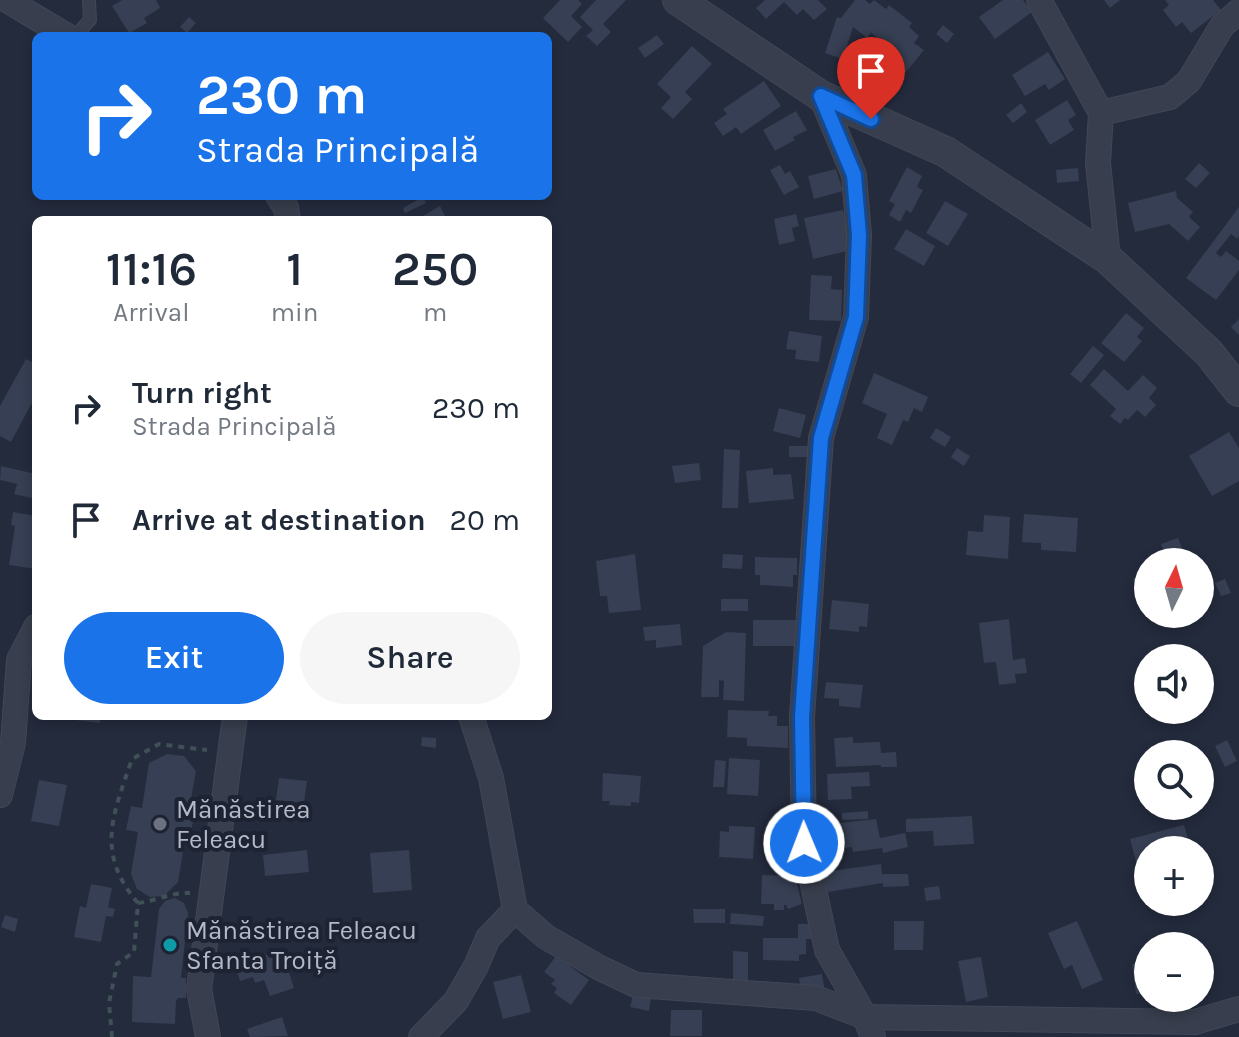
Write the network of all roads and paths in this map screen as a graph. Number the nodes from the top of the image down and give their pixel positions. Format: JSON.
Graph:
{"nodes":[{"id":1,"x":7,"y":0,"type":"edge"},
{"id":2,"x":89,"y":0,"type":"edge"},
{"id":3,"x":678,"y":0,"type":"edge"},
{"id":4,"x":1039,"y":0,"type":"edge"},
{"id":5,"x":1239,"y":11,"type":"edge"},
{"id":6,"x":60,"y":32,"type":"edge"},
{"id":7,"x":79,"y":32,"type":"edge"},
{"id":8,"x":821,"y":96,"type":"junction"},
{"id":9,"x":1101,"y":113,"type":"junction"},
{"id":10,"x":1108,"y":259,"type":"junction"},
{"id":11,"x":1239,"y":391,"type":"edge"},
{"id":12,"x":32,"y":635,"type":"edge"},
{"id":13,"x":234,"y":720,"type":"edge"},
{"id":14,"x":472,"y":720,"type":"edge"},
{"id":15,"x":230,"y":752,"type":"junction"},
{"id":16,"x":0,"y":795,"type":"edge"},
{"id":17,"x":186,"y":892,"type":"dead end"},
{"id":18,"x":138,"y":903,"type":"junction"},
{"id":19,"x":515,"y":910,"type":"junction"},
{"id":20,"x":1239,"y":1009,"type":"edge"},
{"id":21,"x":869,"y":1027,"type":"edge"},
{"id":22,"x":112,"y":1037,"type":"edge"},
{"id":23,"x":208,"y":1037,"type":"edge"},
{"id":24,"x":421,"y":1037,"type":"edge"}],
"edges":[{"from":1,"to":6,"type":"street"},
{"from":2,"to":7,"type":"lane"},
{"from":3,"to":8,"type":"street"},
{"from":4,"to":9,"type":"street"},
{"from":5,"to":9,"type":"street"},
{"from":8,"to":10,"type":"street"},
{"from":8,"to":21,"type":"street"},
{"from":9,"to":10,"type":"street"},
{"from":10,"to":11,"type":"street"},
{"from":12,"to":16,"type":"street"},
{"from":13,"to":15,"type":"street"},
{"from":14,"to":19,"type":"street"},
{"from":15,"to":18,"type":"path"},
{"from":15,"to":23,"type":"street"},
{"from":17,"to":18,"type":"path"},
{"from":18,"to":22,"type":"path"},
{"from":19,"to":21,"type":"street"},
{"from":19,"to":24,"type":"street"},
{"from":20,"to":21,"type":"street"}]}
